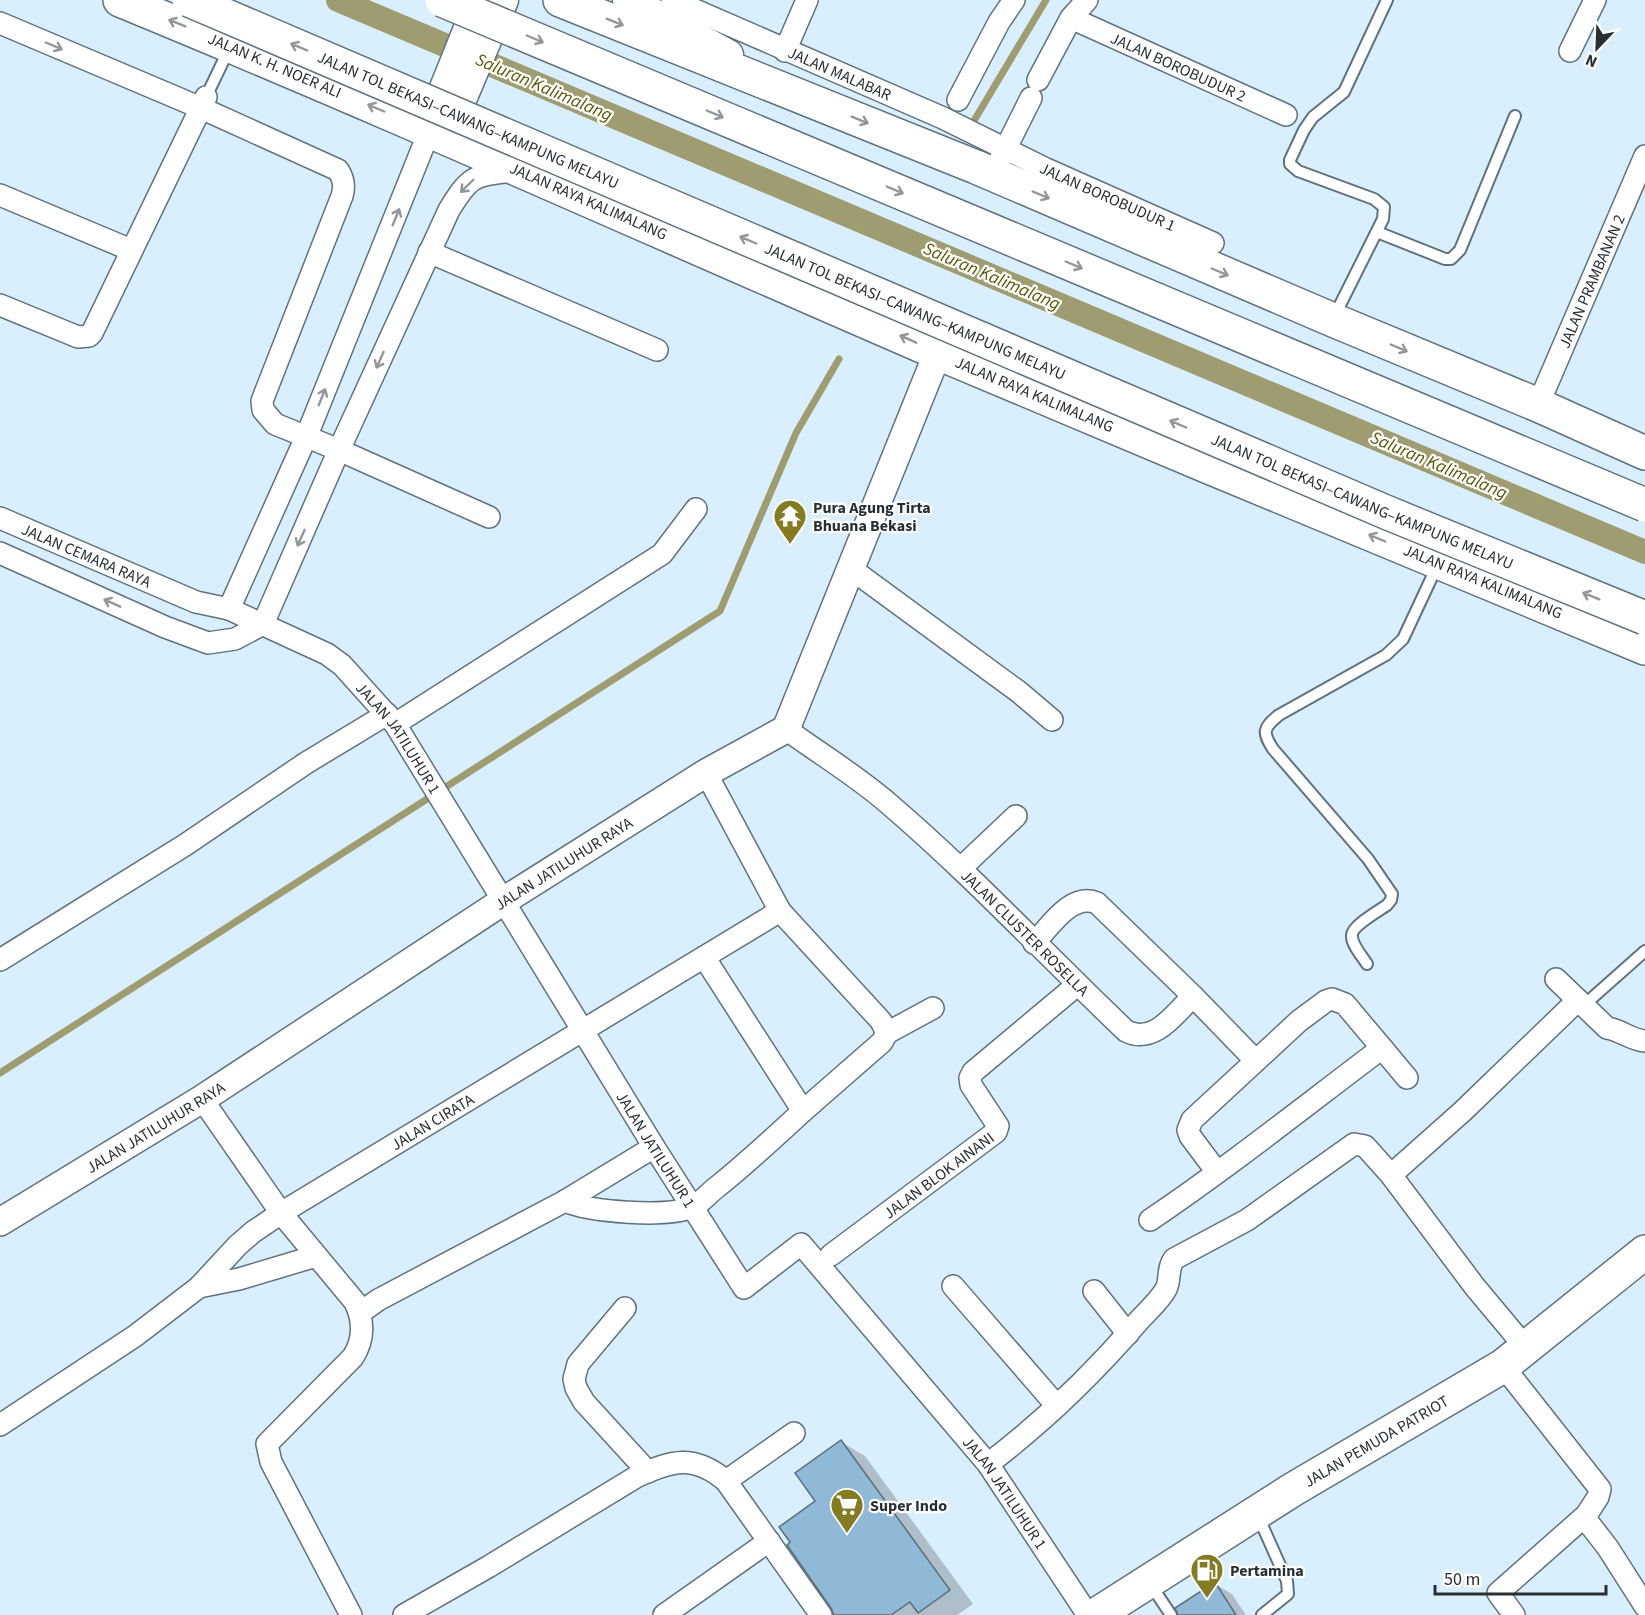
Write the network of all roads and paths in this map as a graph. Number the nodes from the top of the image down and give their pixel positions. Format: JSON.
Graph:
{"nodes":[{"id":1,"x":120,"y":0,"type":"edge"},
{"id":2,"x":189,"y":0,"type":"edge"},
{"id":3,"x":442,"y":0,"type":"edge"},
{"id":4,"x":503,"y":0,"type":"edge"},
{"id":5,"x":560,"y":0,"type":"edge"},
{"id":6,"x":628,"y":0,"type":"edge"},
{"id":7,"x":672,"y":0,"type":"edge"},
{"id":8,"x":807,"y":0,"type":"edge"},
{"id":9,"x":1014,"y":0,"type":"edge"},
{"id":10,"x":1087,"y":0,"type":"edge"},
{"id":11,"x":1387,"y":0,"type":"edge"},
{"id":12,"x":1595,"y":0,"type":"edge"},
{"id":13,"x":482,"y":17,"type":"edge"},
{"id":14,"x":1071,"y":18,"type":"junction"},
{"id":15,"x":0,"y":23,"type":"edge"},
{"id":16,"x":230,"y":45,"type":"junction"},
{"id":17,"x":785,"y":51,"type":"junction"},
{"id":18,"x":1570,"y":51,"type":"dead end"},
{"id":19,"x":760,"y":56,"type":"junction"},
{"id":20,"x":806,"y":98,"type":"junction"},
{"id":21,"x":958,"y":100,"type":"dead end"},
{"id":22,"x":204,"y":103,"type":"junction"},
{"id":23,"x":1286,"y":115,"type":"dead end"},
{"id":24,"x":1515,"y":116,"type":"dead end"},
{"id":25,"x":437,"y":135,"type":"junction"},
{"id":26,"x":1645,"y":156,"type":"edge"},
{"id":27,"x":1000,"y":162,"type":"junction"},
{"id":28,"x":521,"y":170,"type":"junction"},
{"id":29,"x":0,"y":195,"type":"edge"},
{"id":30,"x":1377,"y":232,"type":"junction"},
{"id":31,"x":1213,"y":243,"type":"dead end"},
{"id":32,"x":131,"y":250,"type":"junction"},
{"id":33,"x":429,"y":252,"type":"junction"},
{"id":34,"x":0,"y":305,"type":"edge"},
{"id":35,"x":1337,"y":310,"type":"junction"},
{"id":36,"x":657,"y":350,"type":"dead end"},
{"id":37,"x":938,"y":352,"type":"junction"},
{"id":38,"x":1538,"y":405,"type":"junction"},
{"id":39,"x":307,"y":435,"type":"junction"},
{"id":40,"x":339,"y":450,"type":"junction"},
{"id":41,"x":1645,"y":453,"type":"edge"},
{"id":42,"x":1645,"y":505,"type":"edge"},
{"id":43,"x":696,"y":509,"type":"dead end"},
{"id":44,"x":489,"y":517,"type":"dead end"},
{"id":45,"x":0,"y":518,"type":"edge"},
{"id":46,"x":0,"y":553,"type":"edge"},
{"id":47,"x":1438,"y":564,"type":"junction"},
{"id":48,"x":850,"y":568,"type":"junction"},
{"id":49,"x":230,"y":609,"type":"junction"},
{"id":50,"x":1645,"y":618,"type":"edge"},
{"id":51,"x":263,"y":624,"type":"junction"},
{"id":52,"x":1645,"y":648,"type":"edge"},
{"id":53,"x":391,"y":719,"type":"junction"},
{"id":54,"x":1052,"y":720,"type":"dead end"},
{"id":55,"x":786,"y":729,"type":"junction"},
{"id":56,"x":706,"y":773,"type":"junction"},
{"id":57,"x":1016,"y":816,"type":"dead end"},
{"id":58,"x":961,"y":868,"type":"junction"},
{"id":59,"x":504,"y":900,"type":"junction"},
{"id":60,"x":780,"y":911,"type":"junction"},
{"id":61,"x":1034,"y":943,"type":"junction"},
{"id":62,"x":1645,"y":951,"type":"edge"},
{"id":63,"x":704,"y":957,"type":"junction"},
{"id":64,"x":0,"y":960,"type":"edge"},
{"id":65,"x":1367,"y":964,"type":"dead end"},
{"id":66,"x":1556,"y":979,"type":"dead end"},
{"id":67,"x":1077,"y":985,"type":"junction"},
{"id":68,"x":1193,"y":996,"type":"junction"},
{"id":69,"x":1580,"y":1003,"type":"junction"},
{"id":70,"x":933,"y":1008,"type":"dead end"},
{"id":71,"x":583,"y":1030,"type":"junction"},
{"id":72,"x":887,"y":1034,"type":"junction"},
{"id":73,"x":1645,"y":1041,"type":"edge"},
{"id":74,"x":1382,"y":1048,"type":"junction"},
{"id":75,"x":1256,"y":1060,"type":"junction"},
{"id":76,"x":1407,"y":1077,"type":"dead end"},
{"id":77,"x":202,"y":1099,"type":"junction"},
{"id":78,"x":803,"y":1111,"type":"junction"},
{"id":79,"x":654,"y":1147,"type":"junction"},
{"id":80,"x":1217,"y":1172,"type":"junction"},
{"id":81,"x":1391,"y":1174,"type":"junction"},
{"id":82,"x":565,"y":1201,"type":"junction"},
{"id":83,"x":692,"y":1207,"type":"junction"},
{"id":84,"x":281,"y":1213,"type":"junction"},
{"id":85,"x":1150,"y":1220,"type":"dead end"},
{"id":86,"x":0,"y":1222,"type":"edge"},
{"id":87,"x":1645,"y":1252,"type":"edge"},
{"id":88,"x":831,"y":1255,"type":"dead end"},
{"id":89,"x":316,"y":1256,"type":"junction"},
{"id":90,"x":953,"y":1286,"type":"dead end"},
{"id":91,"x":199,"y":1287,"type":"junction"},
{"id":92,"x":1094,"y":1291,"type":"dead end"},
{"id":93,"x":625,"y":1308,"type":"dead end"},
{"id":94,"x":360,"y":1313,"type":"junction"},
{"id":95,"x":1128,"y":1334,"type":"junction"},
{"id":96,"x":1514,"y":1357,"type":"junction"},
{"id":97,"x":1057,"y":1407,"type":"junction"},
{"id":98,"x":0,"y":1425,"type":"edge"},
{"id":99,"x":794,"y":1433,"type":"dead end"},
{"id":100,"x":988,"y":1464,"type":"junction"},
{"id":101,"x":648,"y":1472,"type":"junction"},
{"id":102,"x":726,"y":1480,"type":"junction"},
{"id":103,"x":1256,"y":1513,"type":"junction"},
{"id":104,"x":1585,"y":1517,"type":"junction"},
{"id":105,"x":769,"y":1541,"type":"junction"},
{"id":106,"x":1149,"y":1583,"type":"junction"},
{"id":107,"x":1645,"y":1605,"type":"edge"},
{"id":108,"x":1099,"y":1614,"type":"edge"},
{"id":109,"x":351,"y":1615,"type":"edge"},
{"id":110,"x":404,"y":1615,"type":"edge"},
{"id":111,"x":664,"y":1615,"type":"edge"},
{"id":112,"x":821,"y":1615,"type":"edge"},
{"id":113,"x":1171,"y":1615,"type":"edge"},
{"id":114,"x":1262,"y":1615,"type":"edge"},
{"id":115,"x":1514,"y":1615,"type":"edge"}],
"edges":[{"from":16,"to":1,"type":"main road","name":"JALAN K. H. NOER ALI","one_way":true},
{"from":50,"to":2,"type":"main road","name":"JALAN TOL BEKASI–CAWANG–KAMPUNG MELAYU","one_way":true,"bridge":true},
{"from":3,"to":42,"type":"main road","one_way":true,"bridge":true},
{"from":4,"to":13,"type":"main road"},
{"from":5,"to":20,"type":"main road","one_way":true},
{"from":6,"to":19,"type":"main road"},
{"from":7,"to":19,"type":"street","name":"JALAN MALABAR"},
{"from":8,"to":17,"type":"street"},
{"from":9,"to":21,"type":"street"},
{"from":10,"to":14,"type":"street"},
{"from":11,"to":30,"type":"lane"},
{"from":12,"to":18,"type":"street"},
{"from":13,"to":25,"type":"main road"},
{"from":14,"to":23,"type":"street","name":"JALAN BOROBUDUR 2"},
{"from":14,"to":27,"type":"street"},
{"from":15,"to":22,"type":"street","one_way":true},
{"from":16,"to":22,"type":"lane"},
{"from":25,"to":16,"type":"main road","name":"JALAN K. H. NOER ALI","one_way":true},
{"from":17,"to":19,"type":"street","name":"JALAN MALABAR"},
{"from":17,"to":27,"type":"street","name":"JALAN MALABAR"},
{"from":19,"to":20,"type":"main road"},
{"from":20,"to":27,"type":"main road","one_way":true},
{"from":22,"to":32,"type":"street"},
{"from":22,"to":39,"type":"street"},
{"from":24,"to":30,"type":"lane"},
{"from":25,"to":28,"type":"main road","name":"JALAN RAYA KALIMALANG"},
{"from":39,"to":25,"type":"street","one_way":true},
{"from":26,"to":38,"type":"street","name":"JALAN PRAMBANAN 2"},
{"from":27,"to":31,"type":"street","name":"JALAN BOROBUDUR 1"},
{"from":27,"to":35,"type":"main road","one_way":true},
{"from":28,"to":33,"type":"street","one_way":true},
{"from":37,"to":28,"type":"main road","name":"JALAN RAYA KALIMALANG","one_way":true},
{"from":29,"to":32,"type":"street"},
{"from":30,"to":35,"type":"lane"},
{"from":32,"to":34,"type":"street"},
{"from":33,"to":36,"type":"street"},
{"from":33,"to":40,"type":"street","one_way":true},
{"from":35,"to":38,"type":"main road","one_way":true},
{"from":47,"to":37,"type":"main road","name":"JALAN RAYA KALIMALANG","one_way":true},
{"from":37,"to":48,"type":"street"},
{"from":38,"to":41,"type":"main road"},
{"from":39,"to":40,"type":"street"},
{"from":39,"to":49,"type":"street"},
{"from":40,"to":44,"type":"street"},
{"from":40,"to":51,"type":"street","one_way":true},
{"from":43,"to":53,"type":"street"},
{"from":45,"to":49,"type":"street","name":"JALAN CEMARA RAYA"},
{"from":51,"to":46,"type":"street","name":"JALAN CEMARA RAYA","one_way":true},
{"from":47,"to":52,"type":"main road","name":"JALAN RAYA KALIMALANG"},
{"from":47,"to":65,"type":"lane"},
{"from":48,"to":54,"type":"street"},
{"from":48,"to":55,"type":"street"},
{"from":49,"to":51,"type":"street","name":"JALAN JATILUHUR 1"},
{"from":51,"to":53,"type":"street","name":"JALAN JATILUHUR 1"},
{"from":53,"to":59,"type":"street","name":"JALAN JATILUHUR 1"},
{"from":53,"to":64,"type":"street"},
{"from":55,"to":56,"type":"street","name":"JALAN JATILUHUR RAYA"},
{"from":55,"to":58,"type":"street","name":"JALAN CLUSTER ROSELLA"},
{"from":56,"to":59,"type":"street","name":"JALAN JATILUHUR RAYA"},
{"from":56,"to":60,"type":"street"},
{"from":57,"to":58,"type":"street"},
{"from":58,"to":61,"type":"street","name":"JALAN CLUSTER ROSELLA"},
{"from":59,"to":71,"type":"street","name":"JALAN JATILUHUR 1"},
{"from":59,"to":77,"type":"street","name":"JALAN JATILUHUR RAYA"},
{"from":60,"to":63,"type":"street","name":"JALAN CIRATA"},
{"from":60,"to":72,"type":"street"},
{"from":61,"to":67,"type":"street","name":"JALAN CLUSTER ROSELLA"},
{"from":61,"to":68,"type":"street"},
{"from":62,"to":69,"type":"lane"},
{"from":63,"to":71,"type":"street","name":"JALAN CIRATA"},
{"from":63,"to":78,"type":"street"},
{"from":66,"to":69,"type":"street"},
{"from":67,"to":68,"type":"street","name":"JALAN CLUSTER ROSELLA"},
{"from":67,"to":88,"type":"street","name":"JALAN BLOK AINANI"},
{"from":68,"to":75,"type":"street"},
{"from":69,"to":73,"type":"street"},
{"from":69,"to":81,"type":"street"},
{"from":70,"to":72,"type":"street"},
{"from":71,"to":79,"type":"street","name":"JALAN JATILUHUR 1"},
{"from":71,"to":84,"type":"street","name":"JALAN CIRATA"},
{"from":72,"to":78,"type":"street"},
{"from":74,"to":75,"type":"street"},
{"from":74,"to":76,"type":"street"},
{"from":74,"to":80,"type":"street"},
{"from":75,"to":80,"type":"street"},
{"from":77,"to":84,"type":"street"},
{"from":77,"to":86,"type":"street","name":"JALAN JATILUHUR RAYA"},
{"from":78,"to":83,"type":"street"},
{"from":79,"to":82,"type":"street"},
{"from":79,"to":83,"type":"street","name":"JALAN JATILUHUR 1"},
{"from":80,"to":85,"type":"street"},
{"from":81,"to":95,"type":"street"},
{"from":81,"to":96,"type":"street"},
{"from":82,"to":83,"type":"street"},
{"from":82,"to":94,"type":"street"},
{"from":83,"to":100,"type":"street","name":"JALAN JATILUHUR 1"},
{"from":84,"to":89,"type":"street"},
{"from":84,"to":91,"type":"street","name":"JALAN CIRATA"},
{"from":87,"to":96,"type":"main road","name":"JALAN PEMUDA PATRIOT"},
{"from":89,"to":91,"type":"street"},
{"from":89,"to":94,"type":"street"},
{"from":90,"to":97,"type":"street"},
{"from":91,"to":98,"type":"street","name":"JALAN CIRATA"},
{"from":92,"to":95,"type":"street"},
{"from":93,"to":101,"type":"street"},
{"from":94,"to":109,"type":"street"},
{"from":95,"to":97,"type":"street"},
{"from":96,"to":103,"type":"main road","name":"JALAN PEMUDA PATRIOT"},
{"from":96,"to":104,"type":"street"},
{"from":97,"to":100,"type":"street"},
{"from":99,"to":102,"type":"street"},
{"from":100,"to":108,"type":"street","name":"JALAN JATILUHUR 1"},
{"from":101,"to":102,"type":"street"},
{"from":101,"to":110,"type":"street"},
{"from":102,"to":105,"type":"street"},
{"from":103,"to":106,"type":"main road","name":"JALAN PEMUDA PATRIOT"},
{"from":103,"to":114,"type":"lane"},
{"from":104,"to":107,"type":"street"},
{"from":104,"to":115,"type":"street"},
{"from":105,"to":111,"type":"street"},
{"from":105,"to":112,"type":"street"},
{"from":106,"to":108,"type":"main road","name":"JALAN PEMUDA PATRIOT"},
{"from":106,"to":113,"type":"lane"}]}
